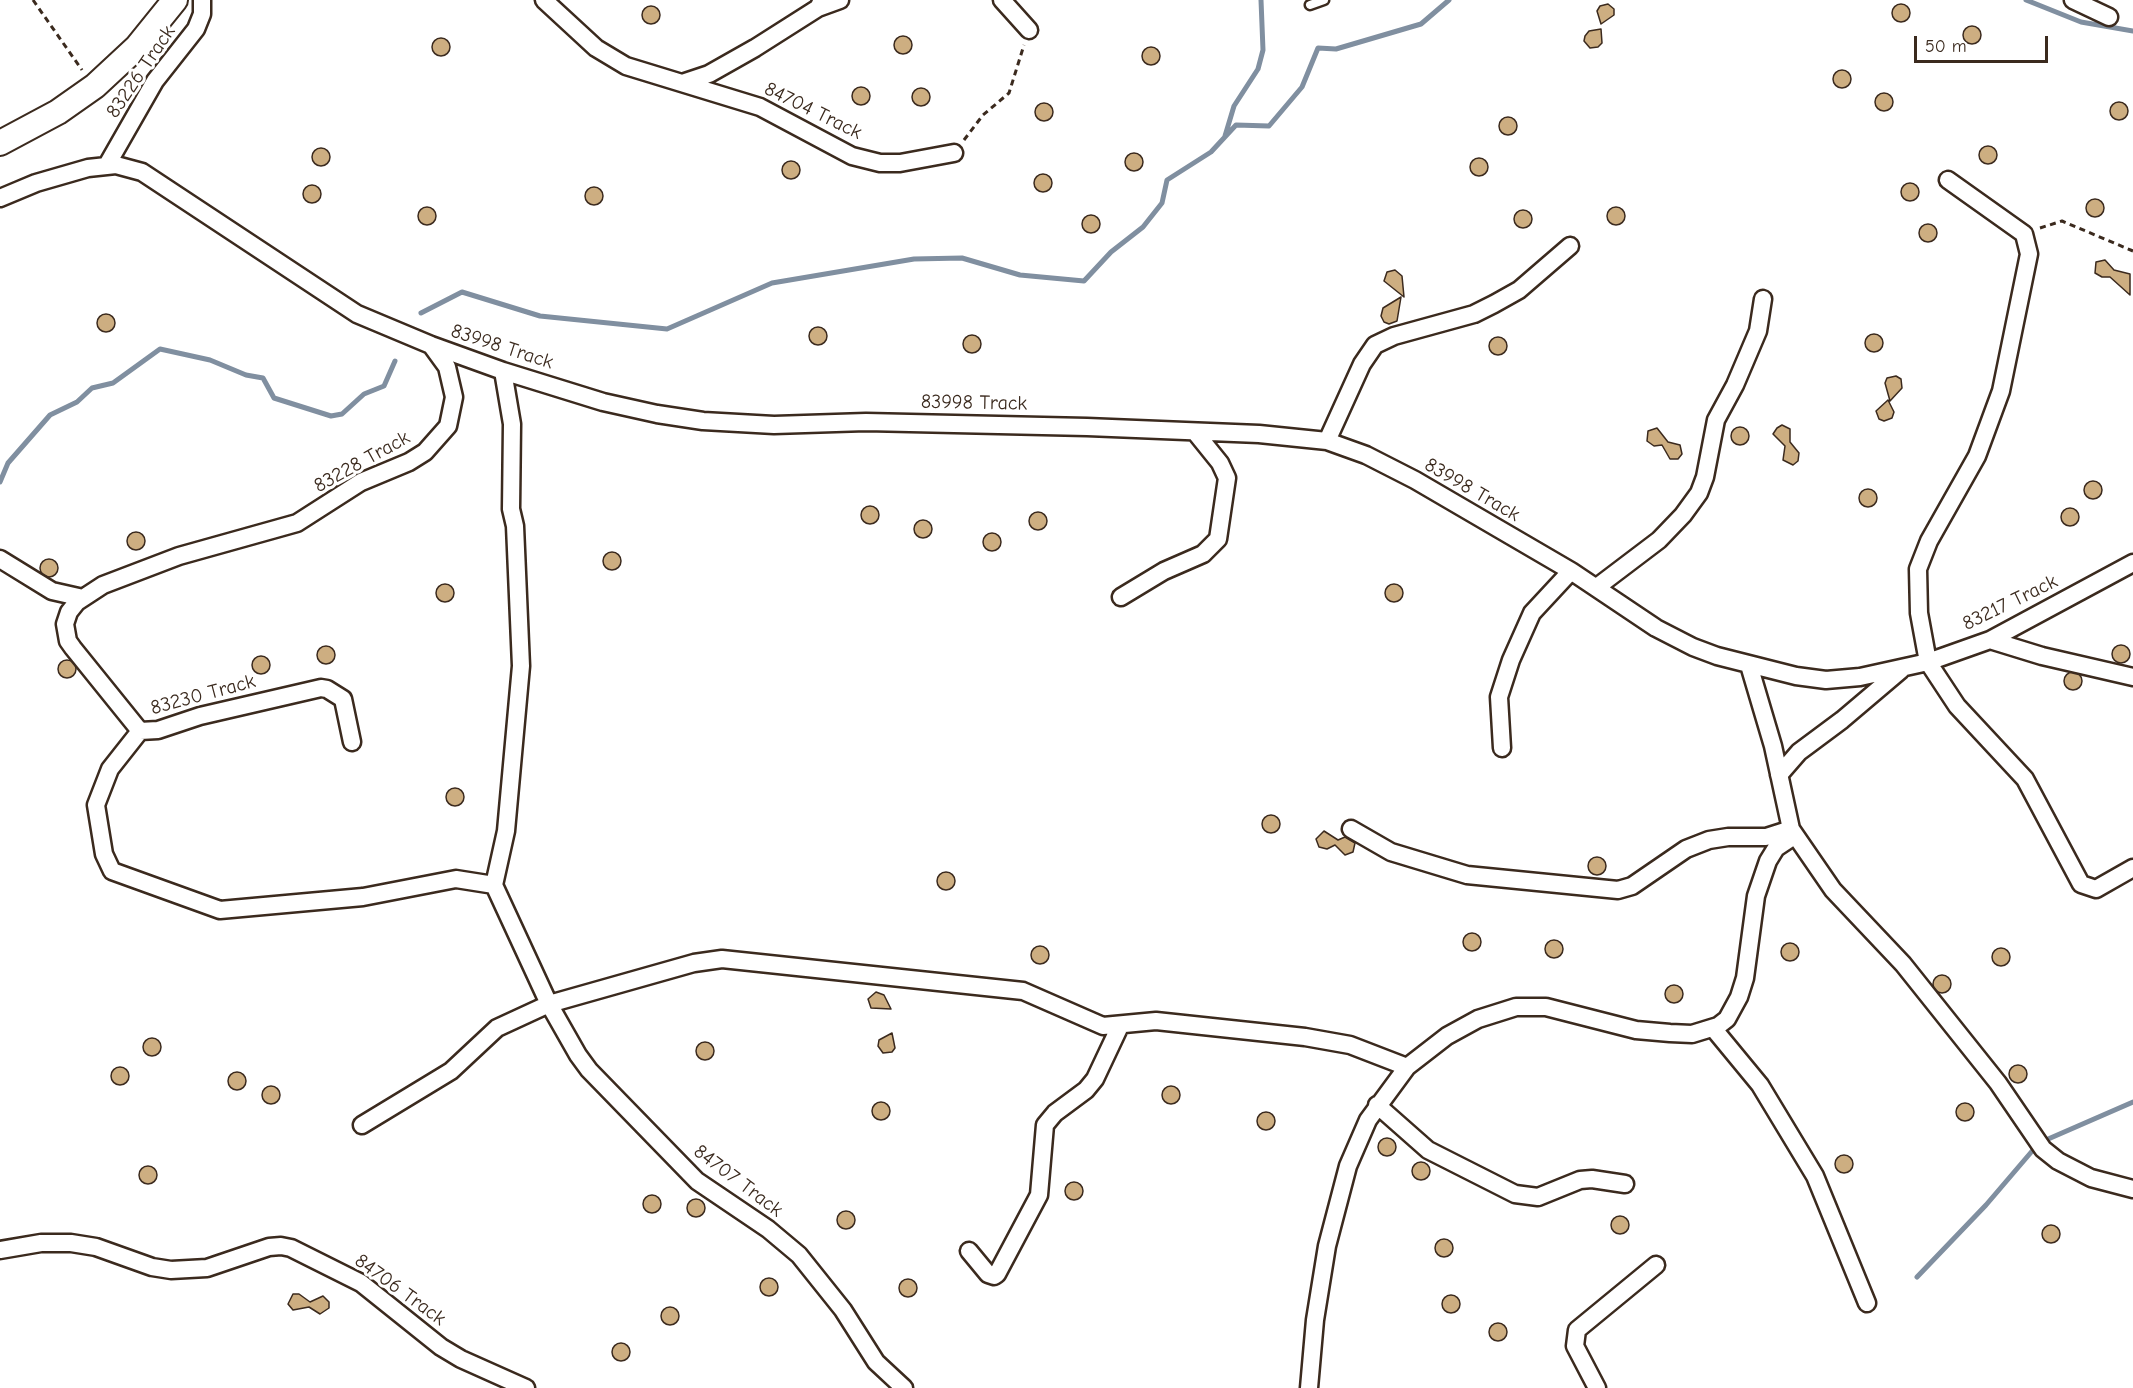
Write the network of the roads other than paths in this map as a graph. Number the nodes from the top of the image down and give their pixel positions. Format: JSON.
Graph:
{"nodes":[{"id":1,"x":174,"y":0,"type":"edge"},
{"id":2,"x":202,"y":0,"type":"edge"},
{"id":3,"x":544,"y":0,"type":"edge"},
{"id":4,"x":840,"y":0,"type":"edge"},
{"id":5,"x":1002,"y":0,"type":"edge"},
{"id":6,"x":1324,"y":0,"type":"edge"},
{"id":7,"x":2073,"y":0,"type":"edge"},
{"id":8,"x":820,"y":4,"type":"edge"},
{"id":9,"x":1311,"y":5,"type":"dead end"},
{"id":10,"x":2109,"y":17,"type":"dead end"},
{"id":11,"x":1029,"y":30,"type":"road end"},
{"id":12,"x":681,"y":83,"type":"junction"},
{"id":13,"x":0,"y":142,"type":"edge"},
{"id":14,"x":954,"y":153,"type":"road end"},
{"id":15,"x":107,"y":165,"type":"junction"},
{"id":16,"x":1948,"y":180,"type":"dead end"},
{"id":17,"x":0,"y":198,"type":"edge"},
{"id":18,"x":1570,"y":246,"type":"dead end"},
{"id":19,"x":1763,"y":299,"type":"dead end"},
{"id":20,"x":431,"y":345,"type":"junction"},
{"id":21,"x":503,"y":371,"type":"junction"},
{"id":22,"x":1196,"y":432,"type":"junction"},
{"id":23,"x":1327,"y":441,"type":"junction"},
{"id":24,"x":307,"y":518,"type":"joint"},
{"id":25,"x":0,"y":559,"type":"edge"},
{"id":26,"x":2133,"y":563,"type":"edge"},
{"id":27,"x":1570,"y":571,"type":"junction"},
{"id":28,"x":1597,"y":587,"type":"junction"},
{"id":29,"x":1121,"y":597,"type":"dead end"},
{"id":30,"x":83,"y":598,"type":"junction"},
{"id":31,"x":1990,"y":640,"type":"junction"},
{"id":32,"x":1928,"y":662,"type":"junction"},
{"id":33,"x":1749,"y":665,"type":"junction"},
{"id":34,"x":1902,"y":669,"type":"junction"},
{"id":35,"x":2133,"y":677,"type":"edge"},
{"id":36,"x":140,"y":731,"type":"junction"},
{"id":37,"x":352,"y":742,"type":"dead end"},
{"id":38,"x":1502,"y":748,"type":"dead end"},
{"id":39,"x":1779,"y":774,"type":"junction"},
{"id":40,"x":1351,"y":829,"type":"dead end"},
{"id":41,"x":1793,"y":833,"type":"junction"},
{"id":42,"x":2133,"y":868,"type":"edge"},
{"id":43,"x":494,"y":885,"type":"junction"},
{"id":44,"x":549,"y":1004,"type":"junction"},
{"id":45,"x":1119,"y":1026,"type":"junction"},
{"id":46,"x":1713,"y":1028,"type":"junction"},
{"id":47,"x":1407,"y":1067,"type":"junction"},
{"id":48,"x":1377,"y":1105,"type":"junction"},
{"id":49,"x":362,"y":1125,"type":"dead end"},
{"id":50,"x":1625,"y":1184,"type":"dead end"},
{"id":51,"x":2133,"y":1189,"type":"edge"},
{"id":52,"x":0,"y":1250,"type":"edge"},
{"id":53,"x":969,"y":1251,"type":"dead end"},
{"id":54,"x":1656,"y":1265,"type":"dead end"},
{"id":55,"x":1867,"y":1303,"type":"dead end"},
{"id":56,"x":526,"y":1388,"type":"edge"},
{"id":57,"x":904,"y":1388,"type":"edge"},
{"id":58,"x":1310,"y":1388,"type":"edge"},
{"id":59,"x":1597,"y":1388,"type":"edge"}],
"edges":[{"from":1,"to":13,"type":"main road"},
{"from":2,"to":15,"type":"street","name":"83226 Track"},
{"from":3,"to":12,"type":"street"},
{"from":4,"to":8,"type":"street"},
{"from":5,"to":11,"type":"street"},
{"from":6,"to":9,"type":"lane"},
{"from":7,"to":10,"type":"street"},
{"from":8,"to":12,"type":"street"},
{"from":12,"to":14,"type":"street","name":"84704 Track"},
{"from":15,"to":17,"type":"street","name":"83998 Track"},
{"from":15,"to":20,"type":"street","name":"83998 Track"},
{"from":16,"to":32,"type":"street"},
{"from":18,"to":23,"type":"street"},
{"from":19,"to":28,"type":"street"},
{"from":20,"to":21,"type":"street","name":"83998 Track"},
{"from":20,"to":24,"type":"street","name":"83228 Track"},
{"from":21,"to":22,"type":"street","name":"83998 Track"},
{"from":21,"to":43,"type":"street"},
{"from":22,"to":23,"type":"street","name":"83998 Track"},
{"from":22,"to":29,"type":"street"},
{"from":23,"to":27,"type":"street","name":"83998 Track"},
{"from":24,"to":30,"type":"street","name":"83230 Track"},
{"from":25,"to":30,"type":"street"},
{"from":26,"to":31,"type":"street","name":"83217 Track"},
{"from":27,"to":28,"type":"street","name":"83998 Track"},
{"from":27,"to":38,"type":"street"},
{"from":28,"to":33,"type":"street","name":"83998 Track"},
{"from":30,"to":36,"type":"street","name":"83230 Track"},
{"from":31,"to":32,"type":"street","name":"83217 Track"},
{"from":31,"to":35,"type":"street"},
{"from":32,"to":34,"type":"street","name":"83217 Track"},
{"from":32,"to":42,"type":"street"},
{"from":33,"to":34,"type":"street","name":"83217 Track"},
{"from":33,"to":39,"type":"street"},
{"from":34,"to":39,"type":"street","name":"83217 Track"},
{"from":36,"to":37,"type":"street","name":"83230 Track"},
{"from":36,"to":43,"type":"street"},
{"from":39,"to":41,"type":"street"},
{"from":40,"to":41,"type":"street"},
{"from":41,"to":46,"type":"street"},
{"from":41,"to":51,"type":"street"},
{"from":43,"to":44,"type":"street","name":"84707 Track"},
{"from":44,"to":45,"type":"street"},
{"from":44,"to":49,"type":"street"},
{"from":44,"to":57,"type":"street","name":"84707 Track"},
{"from":45,"to":47,"type":"street"},
{"from":45,"to":53,"type":"street"},
{"from":46,"to":47,"type":"street"},
{"from":46,"to":55,"type":"street"},
{"from":47,"to":48,"type":"street"},
{"from":48,"to":50,"type":"street"},
{"from":48,"to":58,"type":"street"},
{"from":52,"to":56,"type":"street","name":"84706 Track"},
{"from":54,"to":59,"type":"street"}]}
